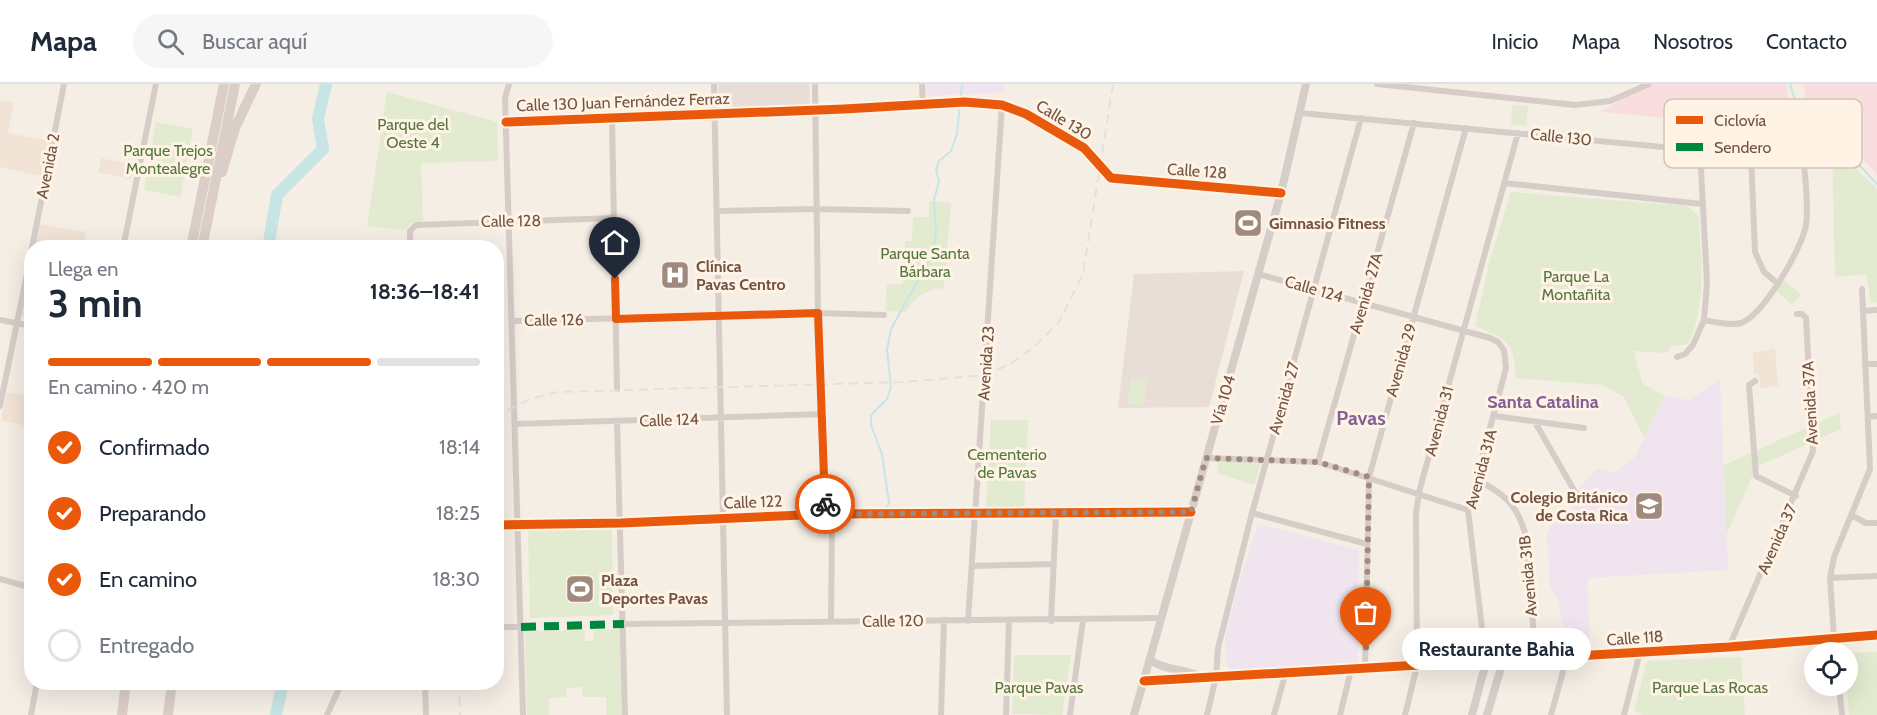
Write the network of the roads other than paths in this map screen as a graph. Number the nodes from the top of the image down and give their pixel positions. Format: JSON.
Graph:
{"nodes":[{"id":1,"x":64,"y":84,"type":"edge"},
{"id":2,"x":156,"y":84,"type":"edge"},
{"id":3,"x":224,"y":84,"type":"edge"},
{"id":4,"x":235,"y":84,"type":"edge"},
{"id":5,"x":256,"y":84,"type":"edge"},
{"id":6,"x":509,"y":84,"type":"edge"},
{"id":7,"x":714,"y":84,"type":"edge"},
{"id":8,"x":815,"y":84,"type":"edge"},
{"id":9,"x":922,"y":84,"type":"edge"},
{"id":10,"x":1306,"y":84,"type":"edge"},
{"id":11,"x":1377,"y":84,"type":"edge"},
{"id":12,"x":1649,"y":84,"type":"edge"},
{"id":13,"x":956,"y":103,"type":"joint"},
{"id":14,"x":924,"y":105,"type":"junction"},
{"id":15,"x":1002,"y":105,"type":"junction"},
{"id":16,"x":815,"y":110,"type":"junction"},
{"id":17,"x":1300,"y":113,"type":"junction"},
{"id":18,"x":715,"y":115,"type":"junction"},
{"id":19,"x":612,"y":116,"type":"junction"},
{"id":20,"x":1361,"y":118,"type":"junction"},
{"id":21,"x":506,"y":122,"type":"junction"},
{"id":22,"x":1414,"y":123,"type":"junction"},
{"id":23,"x":1466,"y":128,"type":"junction"},
{"id":24,"x":1518,"y":133,"type":"junction"},
{"id":25,"x":1664,"y":147,"type":"edge"},
{"id":26,"x":1701,"y":168,"type":"edge"},
{"id":27,"x":1752,"y":168,"type":"edge"},
{"id":28,"x":1804,"y":168,"type":"edge"},
{"id":29,"x":1111,"y":178,"type":"joint"},
{"id":30,"x":1504,"y":183,"type":"junction"},
{"id":31,"x":1281,"y":193,"type":"junction"},
{"id":32,"x":1702,"y":204,"type":"junction"},
{"id":33,"x":209,"y":209,"type":"junction"},
{"id":34,"x":816,"y":209,"type":"junction"},
{"id":35,"x":719,"y":211,"type":"junction"},
{"id":36,"x":908,"y":211,"type":"dead end"},
{"id":37,"x":614,"y":219,"type":"junction"},
{"id":38,"x":509,"y":221,"type":"junction"},
{"id":39,"x":34,"y":240,"type":"edge"},
{"id":40,"x":125,"y":240,"type":"edge"},
{"id":41,"x":192,"y":240,"type":"edge"},
{"id":42,"x":203,"y":240,"type":"edge"},
{"id":43,"x":410,"y":240,"type":"edge"},
{"id":44,"x":1258,"y":274,"type":"junction"},
{"id":45,"x":1778,"y":284,"type":"junction"},
{"id":46,"x":24,"y":288,"type":"edge"},
{"id":47,"x":1314,"y":289,"type":"junction"},
{"id":48,"x":1862,"y":289,"type":"dead end"},
{"id":49,"x":1363,"y":303,"type":"junction"},
{"id":50,"x":1877,"y":310,"type":"edge"},
{"id":51,"x":1863,"y":311,"type":"junction"},
{"id":52,"x":818,"y":313,"type":"junction"},
{"id":53,"x":1797,"y":314,"type":"dead end"},
{"id":54,"x":721,"y":315,"type":"junction"},
{"id":55,"x":884,"y":315,"type":"dead end"},
{"id":56,"x":1413,"y":316,"type":"junction"},
{"id":57,"x":616,"y":319,"type":"junction"},
{"id":58,"x":0,"y":320,"type":"edge"},
{"id":59,"x":1704,"y":320,"type":"junction"},
{"id":60,"x":513,"y":321,"type":"junction"},
{"id":61,"x":17,"y":323,"type":"junction"},
{"id":62,"x":24,"y":324,"type":"edge"},
{"id":63,"x":1464,"y":330,"type":"junction"},
{"id":64,"x":1504,"y":350,"type":"joint"},
{"id":65,"x":1677,"y":357,"type":"dead end"},
{"id":66,"x":1865,"y":364,"type":"junction"},
{"id":67,"x":1877,"y":364,"type":"edge"},
{"id":68,"x":1755,"y":381,"type":"dead end"},
{"id":69,"x":617,"y":389,"type":"dead end"},
{"id":70,"x":0,"y":406,"type":"edge"},
{"id":71,"x":822,"y":414,"type":"junction"},
{"id":72,"x":1495,"y":416,"type":"junction"},
{"id":73,"x":1877,"y":416,"type":"edge"},
{"id":74,"x":1868,"y":417,"type":"junction"},
{"id":75,"x":720,"y":418,"type":"junction"},
{"id":76,"x":617,"y":422,"type":"junction"},
{"id":77,"x":1535,"y":422,"type":"junction"},
{"id":78,"x":516,"y":424,"type":"junction"},
{"id":79,"x":1584,"y":428,"type":"dead end"},
{"id":80,"x":1206,"y":458,"type":"junction"},
{"id":81,"x":1266,"y":460,"type":"junction"},
{"id":82,"x":1318,"y":462,"type":"junction"},
{"id":83,"x":1873,"y":469,"type":"edge"},
{"id":84,"x":1369,"y":477,"type":"junction"},
{"id":85,"x":1477,"y":480,"type":"junction"},
{"id":86,"x":1419,"y":492,"type":"junction"},
{"id":87,"x":1796,"y":496,"type":"junction"},
{"id":88,"x":1584,"y":499,"type":"dead end"},
{"id":89,"x":1468,"y":510,"type":"junction"},
{"id":90,"x":1191,"y":512,"type":"junction"},
{"id":91,"x":1252,"y":513,"type":"junction"},
{"id":92,"x":826,"y":514,"type":"junction"},
{"id":93,"x":977,"y":514,"type":"junction"},
{"id":94,"x":1056,"y":514,"type":"junction"},
{"id":95,"x":1851,"y":516,"type":"junction"},
{"id":96,"x":723,"y":518,"type":"junction"},
{"id":97,"x":621,"y":523,"type":"junction"},
{"id":98,"x":1877,"y":523,"type":"edge"},
{"id":99,"x":504,"y":525,"type":"edge"},
{"id":100,"x":519,"y":525,"type":"junction"},
{"id":101,"x":1367,"y":544,"type":"junction"},
{"id":102,"x":1053,"y":564,"type":"junction"},
{"id":103,"x":972,"y":566,"type":"junction"},
{"id":104,"x":1877,"y":576,"type":"edge"},
{"id":105,"x":1830,"y":578,"type":"junction"},
{"id":106,"x":0,"y":579,"type":"edge"},
{"id":107,"x":24,"y":586,"type":"edge"},
{"id":108,"x":1161,"y":618,"type":"junction"},
{"id":109,"x":944,"y":620,"type":"junction"},
{"id":110,"x":1083,"y":620,"type":"junction"},
{"id":111,"x":724,"y":621,"type":"junction"},
{"id":112,"x":968,"y":621,"type":"junction"},
{"id":113,"x":1009,"y":621,"type":"junction"},
{"id":114,"x":1051,"y":621,"type":"junction"},
{"id":115,"x":831,"y":622,"type":"junction"},
{"id":116,"x":624,"y":624,"type":"junction"},
{"id":117,"x":504,"y":627,"type":"edge"},
{"id":118,"x":522,"y":627,"type":"junction"},
{"id":119,"x":1877,"y":635,"type":"edge"},
{"id":120,"x":1833,"y":637,"type":"junction"},
{"id":121,"x":1834,"y":642,"type":"edge"},
{"id":122,"x":1729,"y":647,"type":"junction"},
{"id":123,"x":1640,"y":652,"type":"junction"},
{"id":124,"x":1567,"y":657,"type":"junction"},
{"id":125,"x":1536,"y":659,"type":"junction"},
{"id":126,"x":1149,"y":660,"type":"junction"},
{"id":127,"x":1503,"y":661,"type":"junction"},
{"id":128,"x":1486,"y":662,"type":"junction"},
{"id":129,"x":1417,"y":666,"type":"junction"},
{"id":130,"x":1352,"y":670,"type":"junction"},
{"id":131,"x":1365,"y":670,"type":"junction"},
{"id":132,"x":1285,"y":675,"type":"junction"},
{"id":133,"x":1216,"y":677,"type":"junction"},
{"id":134,"x":1202,"y":678,"type":"junction"},
{"id":135,"x":1144,"y":681,"type":"junction"},
{"id":136,"x":36,"y":690,"type":"edge"},
{"id":137,"x":125,"y":690,"type":"edge"},
{"id":138,"x":171,"y":690,"type":"edge"},
{"id":139,"x":338,"y":690,"type":"edge"},
{"id":140,"x":425,"y":690,"type":"edge"},
{"id":141,"x":1840,"y":696,"type":"edge"},
{"id":142,"x":31,"y":715,"type":"edge"},
{"id":143,"x":122,"y":715,"type":"edge"},
{"id":144,"x":168,"y":715,"type":"edge"},
{"id":145,"x":327,"y":715,"type":"edge"},
{"id":146,"x":426,"y":715,"type":"edge"},
{"id":147,"x":523,"y":715,"type":"edge"},
{"id":148,"x":626,"y":715,"type":"edge"},
{"id":149,"x":727,"y":715,"type":"edge"},
{"id":150,"x":941,"y":715,"type":"edge"},
{"id":151,"x":1006,"y":715,"type":"edge"},
{"id":152,"x":1070,"y":715,"type":"edge"},
{"id":153,"x":1134,"y":715,"type":"edge"},
{"id":154,"x":1207,"y":715,"type":"edge"},
{"id":155,"x":1274,"y":715,"type":"edge"},
{"id":156,"x":1340,"y":715,"type":"edge"},
{"id":157,"x":1405,"y":715,"type":"edge"},
{"id":158,"x":1472,"y":715,"type":"edge"},
{"id":159,"x":1487,"y":715,"type":"edge"},
{"id":160,"x":1551,"y":715,"type":"edge"},
{"id":161,"x":1624,"y":715,"type":"edge"},
{"id":162,"x":1842,"y":715,"type":"edge"}],
"edges":[{"from":1,"to":39,"type":"street","name":"Avenida 2"},
{"from":2,"to":40,"type":"street"},
{"from":3,"to":41,"type":"highway"},
{"from":4,"to":33,"type":"highway"},
{"from":5,"to":33,"type":"highway"},
{"from":6,"to":21,"type":"street"},
{"from":7,"to":18,"type":"street"},
{"from":8,"to":16,"type":"street"},
{"from":9,"to":14,"type":"street"},
{"from":10,"to":17,"type":"main road","name":"Vía 104"},
{"from":11,"to":12,"type":"street"},
{"from":13,"to":14,"type":"street","name":"Calle 130 Juan Fernández Ferraz"},
{"from":13,"to":15,"type":"street","name":"Calle 130"},
{"from":14,"to":16,"type":"street","name":"Calle 130 Juan Fernández Ferraz"},
{"from":15,"to":29,"type":"street","name":"Calle 130"},
{"from":15,"to":93,"type":"street","name":"Avenida 23"},
{"from":16,"to":18,"type":"street","name":"Calle 130 Juan Fernández Ferraz"},
{"from":16,"to":34,"type":"street"},
{"from":17,"to":20,"type":"street","name":"Calle 130"},
{"from":17,"to":31,"type":"main road","name":"Vía 104"},
{"from":18,"to":19,"type":"street","name":"Calle 130 Juan Fernández Ferraz"},
{"from":18,"to":35,"type":"street"},
{"from":19,"to":21,"type":"street","name":"Calle 130 Juan Fernández Ferraz"},
{"from":19,"to":37,"type":"street"},
{"from":20,"to":22,"type":"street","name":"Calle 130"},
{"from":20,"to":47,"type":"street","name":"Avenida 27"},
{"from":21,"to":38,"type":"street"},
{"from":22,"to":23,"type":"street","name":"Calle 130"},
{"from":22,"to":49,"type":"street","name":"Avenida 27A"},
{"from":23,"to":24,"type":"street","name":"Calle 130"},
{"from":23,"to":56,"type":"street","name":"Avenida 29"},
{"from":24,"to":25,"type":"street","name":"Calle 130"},
{"from":24,"to":30,"type":"street","name":"Avenida 31"},
{"from":26,"to":32,"type":"street"},
{"from":27,"to":45,"type":"street"},
{"from":28,"to":45,"type":"street"},
{"from":29,"to":31,"type":"street","name":"Calle 128"},
{"from":30,"to":32,"type":"street"},
{"from":30,"to":63,"type":"street","name":"Avenida 31"},
{"from":31,"to":44,"type":"main road","name":"Vía 104"},
{"from":32,"to":59,"type":"street"},
{"from":33,"to":42,"type":"highway"},
{"from":34,"to":35,"type":"street"},
{"from":34,"to":36,"type":"street"},
{"from":34,"to":52,"type":"street"},
{"from":35,"to":54,"type":"street"},
{"from":37,"to":38,"type":"street","name":"Calle 128"},
{"from":37,"to":57,"type":"street"},
{"from":38,"to":43,"type":"street","name":"Calle 128"},
{"from":38,"to":60,"type":"street"},
{"from":44,"to":47,"type":"street","name":"Calle 124"},
{"from":44,"to":80,"type":"main road","name":"Vía 104"},
{"from":45,"to":59,"type":"street"},
{"from":46,"to":61,"type":"street","name":"Avenida 2"},
{"from":47,"to":49,"type":"street","name":"Calle 124"},
{"from":47,"to":81,"type":"street","name":"Avenida 27"},
{"from":48,"to":51,"type":"street"},
{"from":49,"to":56,"type":"street","name":"Calle 124"},
{"from":49,"to":82,"type":"street","name":"Avenida 27A"},
{"from":50,"to":51,"type":"street"},
{"from":51,"to":66,"type":"street"},
{"from":52,"to":54,"type":"street","name":"Calle 126"},
{"from":52,"to":55,"type":"street","name":"Calle 126"},
{"from":52,"to":71,"type":"street"},
{"from":53,"to":87,"type":"street","name":"Avenida 37A"},
{"from":54,"to":57,"type":"street","name":"Calle 126"},
{"from":54,"to":75,"type":"street"},
{"from":56,"to":63,"type":"street","name":"Calle 124"},
{"from":56,"to":84,"type":"street","name":"Avenida 29"},
{"from":57,"to":60,"type":"street","name":"Calle 126"},
{"from":57,"to":69,"type":"street"},
{"from":58,"to":61,"type":"street"},
{"from":59,"to":65,"type":"street"},
{"from":60,"to":78,"type":"street"},
{"from":61,"to":62,"type":"street"},
{"from":61,"to":70,"type":"street","name":"Avenida 2"},
{"from":63,"to":64,"type":"street","name":"Calle 124"},
{"from":63,"to":86,"type":"street","name":"Avenida 31"},
{"from":64,"to":72,"type":"street","name":"Avenida 31A"},
{"from":66,"to":67,"type":"street"},
{"from":66,"to":74,"type":"street"},
{"from":68,"to":87,"type":"street","name":"Avenida 37"},
{"from":71,"to":75,"type":"street","name":"Calle 124"},
{"from":71,"to":92,"type":"street"},
{"from":72,"to":77,"type":"street"},
{"from":72,"to":85,"type":"street","name":"Avenida 31A"},
{"from":73,"to":74,"type":"street"},
{"from":74,"to":83,"type":"street"},
{"from":75,"to":76,"type":"street","name":"Calle 124"},
{"from":75,"to":96,"type":"street"},
{"from":76,"to":78,"type":"street","name":"Calle 124"},
{"from":76,"to":97,"type":"street"},
{"from":77,"to":79,"type":"street"},
{"from":77,"to":88,"type":"street"},
{"from":78,"to":100,"type":"street"},
{"from":80,"to":81,"type":"street"},
{"from":80,"to":90,"type":"main road","name":"Vía 104"},
{"from":81,"to":82,"type":"street"},
{"from":81,"to":91,"type":"street","name":"Avenida 27"},
{"from":82,"to":84,"type":"street"},
{"from":83,"to":95,"type":"street"},
{"from":84,"to":86,"type":"street"},
{"from":84,"to":101,"type":"street","name":"Avenida 29"},
{"from":85,"to":89,"type":"street","name":"Avenida 31A"},
{"from":85,"to":125,"type":"street","name":"Avenida 31B"},
{"from":86,"to":89,"type":"street"},
{"from":86,"to":129,"type":"street","name":"Avenida 31"},
{"from":87,"to":122,"type":"street","name":"Avenida 37"},
{"from":89,"to":128,"type":"street","name":"Avenida 31A"},
{"from":90,"to":94,"type":"street","name":"Calle 122"},
{"from":90,"to":108,"type":"main road","name":"Vía 104"},
{"from":91,"to":101,"type":"street"},
{"from":91,"to":133,"type":"street","name":"Avenida 27"},
{"from":92,"to":93,"type":"street","name":"Calle 122"},
{"from":92,"to":96,"type":"street","name":"Calle 122"},
{"from":92,"to":115,"type":"street"},
{"from":93,"to":94,"type":"street","name":"Calle 122"},
{"from":93,"to":103,"type":"street","name":"Avenida 23"},
{"from":94,"to":102,"type":"street"},
{"from":95,"to":98,"type":"street"},
{"from":95,"to":105,"type":"street"},
{"from":96,"to":97,"type":"street","name":"Calle 122"},
{"from":96,"to":111,"type":"street"},
{"from":97,"to":100,"type":"street","name":"Calle 122"},
{"from":97,"to":116,"type":"street"},
{"from":99,"to":100,"type":"street","name":"Calle 122"},
{"from":100,"to":118,"type":"street"},
{"from":101,"to":131,"type":"street","name":"Avenida 29"},
{"from":102,"to":103,"type":"street"},
{"from":102,"to":114,"type":"street"},
{"from":103,"to":112,"type":"street","name":"Avenida 23"},
{"from":104,"to":105,"type":"street"},
{"from":105,"to":120,"type":"street"},
{"from":106,"to":107,"type":"street"},
{"from":108,"to":110,"type":"street","name":"Calle 120"},
{"from":108,"to":126,"type":"main road","name":"Vía 104"},
{"from":109,"to":112,"type":"street","name":"Calle 120"},
{"from":109,"to":115,"type":"street","name":"Calle 120"},
{"from":109,"to":150,"type":"street"},
{"from":110,"to":114,"type":"street","name":"Calle 120"},
{"from":110,"to":152,"type":"street"},
{"from":111,"to":115,"type":"street","name":"Calle 120"},
{"from":111,"to":116,"type":"street","name":"Calle 120"},
{"from":111,"to":149,"type":"street"},
{"from":112,"to":113,"type":"street","name":"Calle 120"},
{"from":113,"to":114,"type":"street","name":"Calle 120"},
{"from":113,"to":151,"type":"street"},
{"from":116,"to":148,"type":"street"},
{"from":117,"to":118,"type":"street"},
{"from":118,"to":147,"type":"street"},
{"from":119,"to":120,"type":"street","name":"Calle 118"},
{"from":120,"to":121,"type":"street"},
{"from":120,"to":122,"type":"street","name":"Calle 118"},
{"from":122,"to":123,"type":"street","name":"Calle 118"},
{"from":123,"to":124,"type":"street","name":"Calle 118"},
{"from":123,"to":161,"type":"street"},
{"from":124,"to":125,"type":"street","name":"Calle 118"},
{"from":124,"to":160,"type":"street"},
{"from":125,"to":127,"type":"street","name":"Calle 118"},
{"from":126,"to":134,"type":"main road"},
{"from":126,"to":135,"type":"main road","name":"Vía 104"},
{"from":127,"to":128,"type":"street","name":"Calle 118"},
{"from":127,"to":159,"type":"street"},
{"from":128,"to":129,"type":"street","name":"Calle 118"},
{"from":128,"to":158,"type":"street"},
{"from":129,"to":131,"type":"street","name":"Calle 118"},
{"from":129,"to":157,"type":"street","name":"Avenida 31"},
{"from":130,"to":131,"type":"street","name":"Calle 118"},
{"from":130,"to":132,"type":"street","name":"Calle 118"},
{"from":130,"to":156,"type":"street"},
{"from":132,"to":133,"type":"street","name":"Calle 118"},
{"from":132,"to":155,"type":"street"},
{"from":133,"to":134,"type":"street","name":"Calle 118"},
{"from":133,"to":154,"type":"street","name":"Avenida 27"},
{"from":134,"to":135,"type":"street","name":"Calle 118"},
{"from":135,"to":153,"type":"main road","name":"Vía 104"},
{"from":136,"to":142,"type":"street"},
{"from":137,"to":143,"type":"highway"},
{"from":138,"to":144,"type":"highway"},
{"from":139,"to":145,"type":"street"},
{"from":140,"to":146,"type":"street"},
{"from":141,"to":162,"type":"street"}]}
